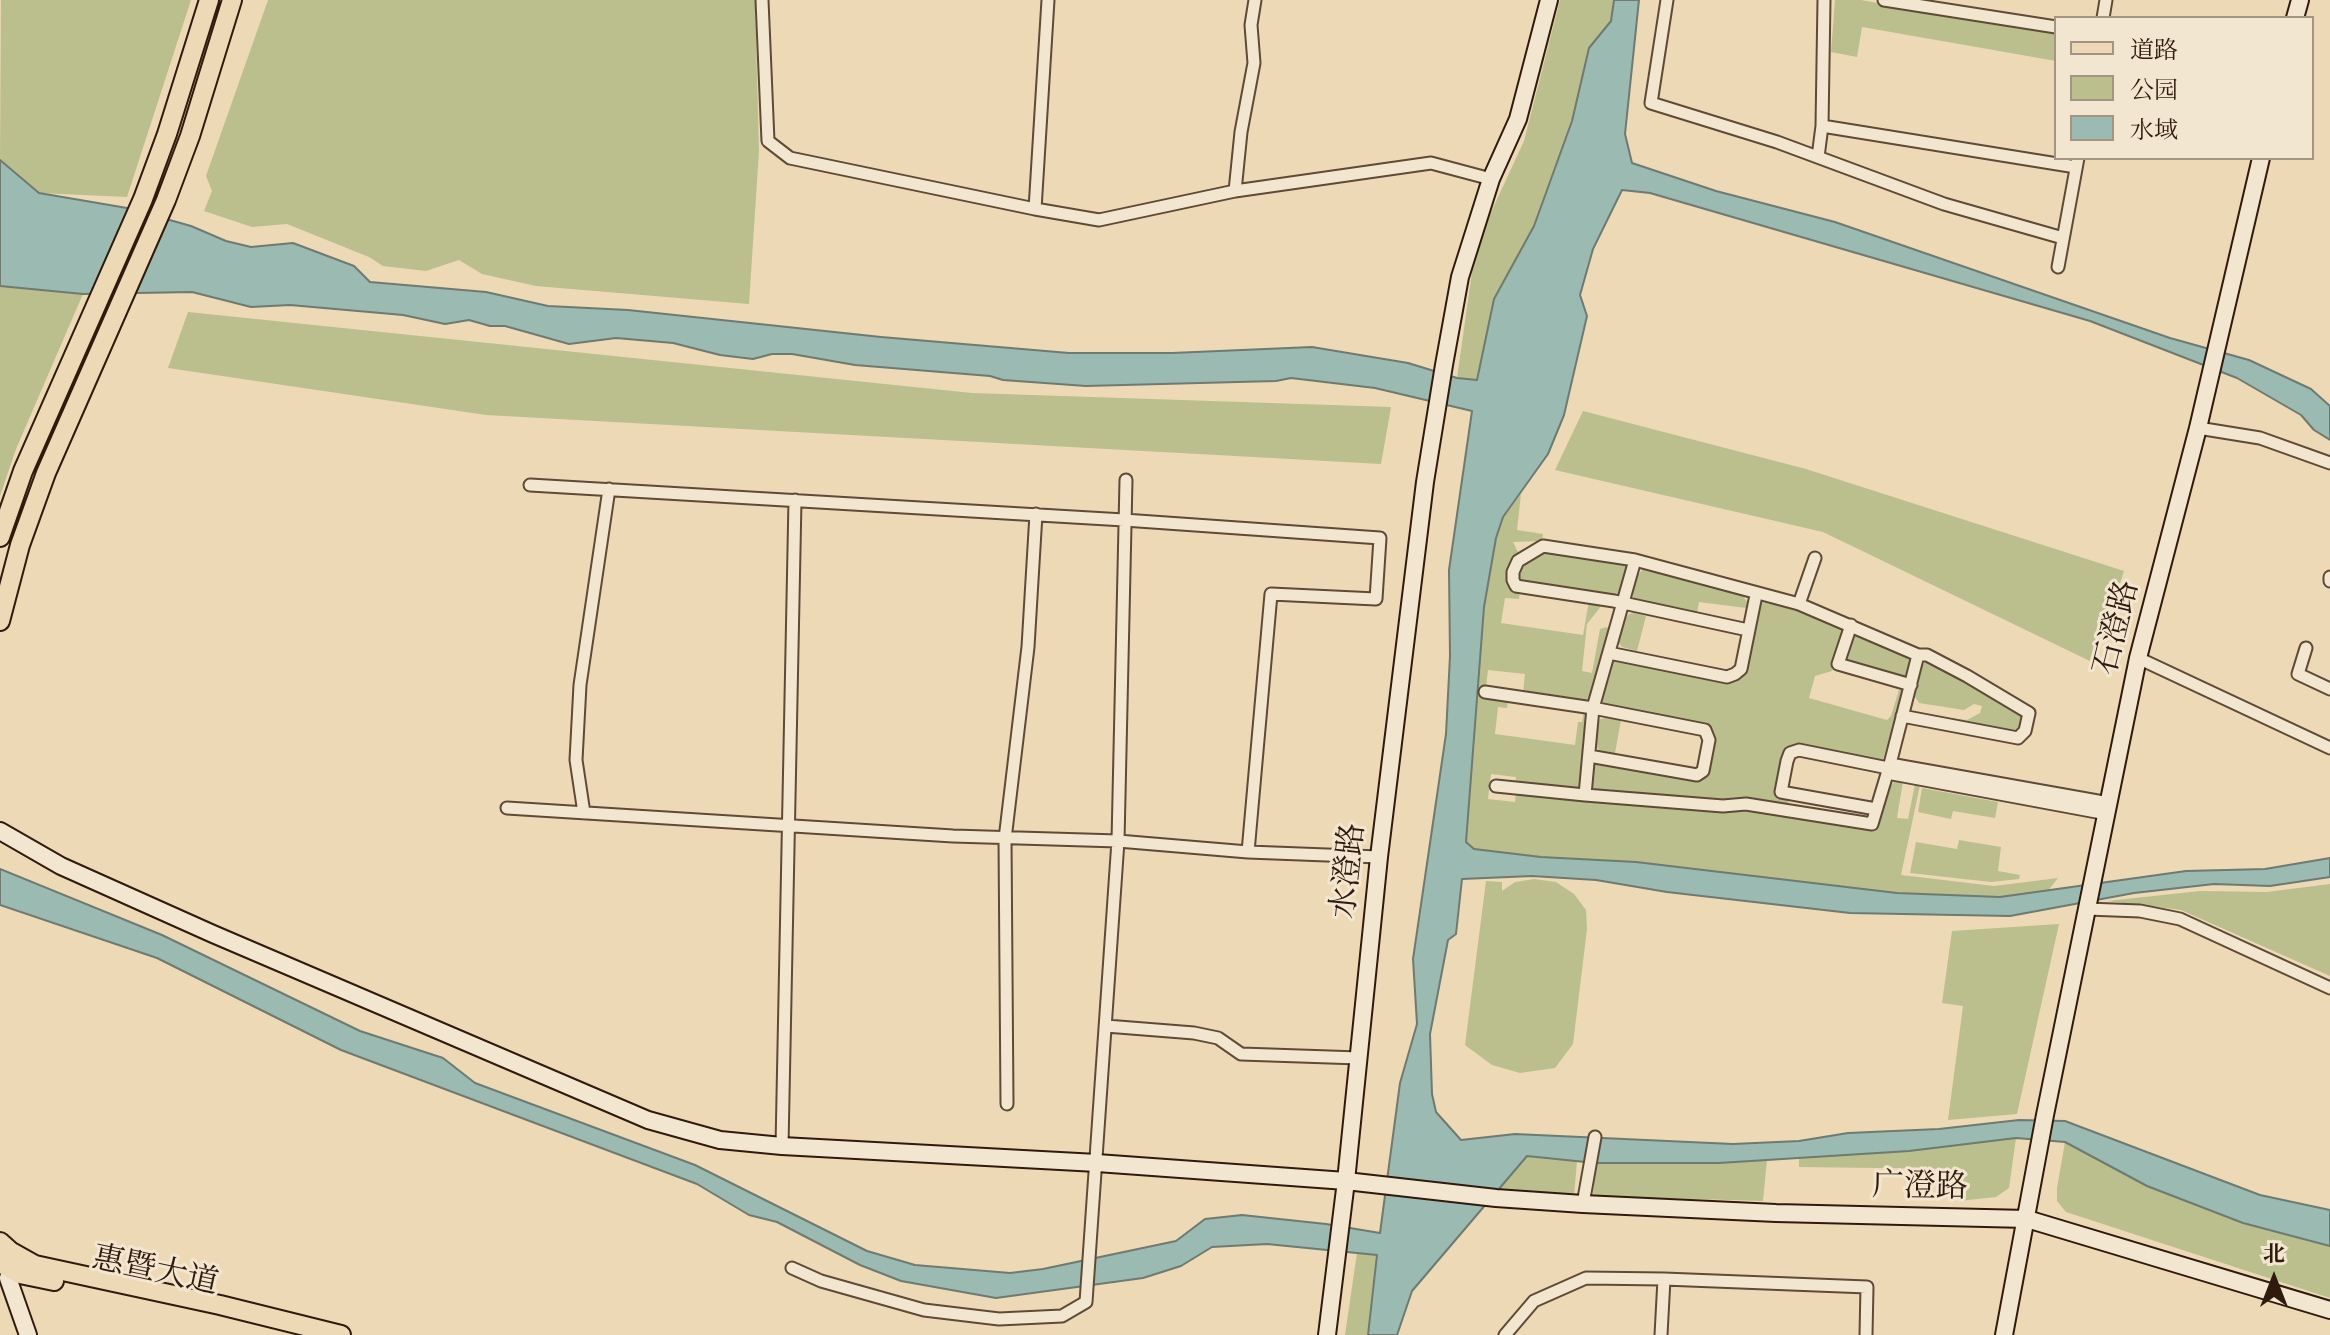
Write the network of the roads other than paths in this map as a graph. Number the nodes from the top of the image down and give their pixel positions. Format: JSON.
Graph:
{"nodes":[{"id":1,"x":209,"y":0,"type":"edge"},
{"id":2,"x":232,"y":0,"type":"edge"},
{"id":3,"x":762,"y":0,"type":"edge"},
{"id":4,"x":1048,"y":0,"type":"edge"},
{"id":5,"x":1255,"y":0,"type":"edge"},
{"id":6,"x":1549,"y":0,"type":"edge"},
{"id":7,"x":1667,"y":0,"type":"edge"},
{"id":8,"x":1824,"y":0,"type":"edge"},
{"id":9,"x":1884,"y":0,"type":"edge"},
{"id":10,"x":2054,"y":27,"type":"edge"},
{"id":11,"x":1822,"y":126,"type":"junction"},
{"id":12,"x":1818,"y":157,"type":"junction"},
{"id":13,"x":2054,"y":159,"type":"edge"},
{"id":14,"x":2261,"y":160,"type":"edge"},
{"id":15,"x":2077,"y":162,"type":"edge"},
{"id":16,"x":1491,"y":179,"type":"junction"},
{"id":17,"x":1235,"y":191,"type":"junction"},
{"id":18,"x":1035,"y":209,"type":"junction"},
{"id":19,"x":2063,"y":238,"type":"junction"},
{"id":20,"x":2058,"y":267,"type":"dead end"},
{"id":21,"x":80,"y":344,"type":"junction"},
{"id":22,"x":97,"y":358,"type":"junction"},
{"id":23,"x":52,"y":406,"type":"junction"},
{"id":24,"x":72,"y":414,"type":"junction"},
{"id":25,"x":2198,"y":428,"type":"junction"},
{"id":26,"x":2330,"y":463,"type":"edge"},
{"id":27,"x":1126,"y":480,"type":"dead end"},
{"id":28,"x":530,"y":485,"type":"dead end"},
{"id":29,"x":609,"y":489,"type":"junction"},
{"id":30,"x":795,"y":500,"type":"junction"},
{"id":31,"x":1036,"y":514,"type":"junction"},
{"id":32,"x":1124,"y":520,"type":"junction"},
{"id":33,"x":0,"y":537,"type":"edge"},
{"id":34,"x":1815,"y":558,"type":"dead end"},
{"id":35,"x":1635,"y":560,"type":"junction"},
{"id":36,"x":1756,"y":595,"type":"dead end"},
{"id":37,"x":1622,"y":604,"type":"junction"},
{"id":38,"x":1799,"y":604,"type":"junction"},
{"id":39,"x":0,"y":621,"type":"edge"},
{"id":40,"x":1851,"y":625,"type":"junction"},
{"id":41,"x":1748,"y":630,"type":"junction"},
{"id":42,"x":2306,"y":648,"type":"dead end"},
{"id":43,"x":1609,"y":653,"type":"junction"},
{"id":44,"x":1918,"y":655,"type":"junction"},
{"id":45,"x":2138,"y":658,"type":"junction"},
{"id":46,"x":1911,"y":685,"type":"junction"},
{"id":47,"x":2330,"y":689,"type":"edge"},
{"id":48,"x":1485,"y":692,"type":"dead end"},
{"id":49,"x":1593,"y":708,"type":"junction"},
{"id":50,"x":1902,"y":716,"type":"junction"},
{"id":51,"x":2330,"y":748,"type":"edge"},
{"id":52,"x":1589,"y":756,"type":"junction"},
{"id":53,"x":1888,"y":768,"type":"junction"},
{"id":54,"x":1496,"y":786,"type":"dead end"},
{"id":55,"x":1585,"y":795,"type":"junction"},
{"id":56,"x":1799,"y":795,"type":"junction"},
{"id":57,"x":507,"y":808,"type":"dead end"},
{"id":58,"x":1876,"y":809,"type":"junction"},
{"id":59,"x":2108,"y":809,"type":"junction"},
{"id":60,"x":1795,"y":812,"type":"junction"},
{"id":61,"x":584,"y":813,"type":"junction"},
{"id":62,"x":789,"y":824,"type":"junction"},
{"id":63,"x":0,"y":831,"type":"edge"},
{"id":64,"x":1005,"y":839,"type":"junction"},
{"id":65,"x":1118,"y":841,"type":"junction"},
{"id":66,"x":1248,"y":852,"type":"junction"},
{"id":67,"x":1379,"y":857,"type":"junction"},
{"id":68,"x":2087,"y":909,"type":"junction"},
{"id":69,"x":2330,"y":988,"type":"edge"},
{"id":70,"x":1106,"y":1026,"type":"junction"},
{"id":71,"x":1359,"y":1058,"type":"junction"},
{"id":72,"x":1007,"y":1104,"type":"dead end"},
{"id":73,"x":1595,"y":1137,"type":"dead end"},
{"id":74,"x":782,"y":1146,"type":"junction"},
{"id":75,"x":1097,"y":1163,"type":"junction"},
{"id":76,"x":1346,"y":1181,"type":"junction"},
{"id":77,"x":1583,"y":1204,"type":"junction"},
{"id":78,"x":2027,"y":1219,"type":"junction"},
{"id":79,"x":0,"y":1242,"type":"edge"},
{"id":80,"x":792,"y":1268,"type":"dead end"},
{"id":81,"x":4,"y":1270,"type":"edge"},
{"id":82,"x":1664,"y":1279,"type":"junction"},
{"id":83,"x":2330,"y":1310,"type":"edge"},
{"id":84,"x":28,"y":1335,"type":"edge"},
{"id":85,"x":300,"y":1335,"type":"edge"},
{"id":86,"x":341,"y":1335,"type":"edge"},
{"id":87,"x":1327,"y":1335,"type":"edge"},
{"id":88,"x":1505,"y":1335,"type":"edge"},
{"id":89,"x":1661,"y":1335,"type":"edge"},
{"id":90,"x":1866,"y":1335,"type":"edge"},
{"id":91,"x":2004,"y":1335,"type":"edge"}],
"edges":[{"from":1,"to":21,"type":"main road"},
{"from":2,"to":22,"type":"main road"},
{"from":3,"to":18,"type":"street"},
{"from":4,"to":18,"type":"street"},
{"from":5,"to":17,"type":"street"},
{"from":6,"to":16,"type":"street","name":"水澄路"},
{"from":7,"to":12,"type":"street"},
{"from":8,"to":11,"type":"street"},
{"from":9,"to":10,"type":"street"},
{"from":11,"to":12,"type":"street"},
{"from":11,"to":13,"type":"street"},
{"from":12,"to":19,"type":"street"},
{"from":14,"to":25,"type":"street","name":"石澄路"},
{"from":15,"to":19,"type":"street"},
{"from":16,"to":17,"type":"street"},
{"from":16,"to":67,"type":"street","name":"水澄路"},
{"from":17,"to":18,"type":"street"},
{"from":19,"to":20,"type":"street"},
{"from":21,"to":22,"type":"main road"},
{"from":21,"to":23,"type":"main road"},
{"from":22,"to":24,"type":"main road"},
{"from":23,"to":24,"type":"main road"},
{"from":23,"to":33,"type":"main road"},
{"from":24,"to":39,"type":"main road"},
{"from":25,"to":26,"type":"street"},
{"from":25,"to":45,"type":"street","name":"石澄路"},
{"from":27,"to":32,"type":"street"},
{"from":28,"to":29,"type":"street"},
{"from":29,"to":30,"type":"street"},
{"from":29,"to":61,"type":"street"},
{"from":30,"to":31,"type":"street"},
{"from":30,"to":62,"type":"street"},
{"from":31,"to":32,"type":"street"},
{"from":31,"to":64,"type":"street"},
{"from":32,"to":65,"type":"street"},
{"from":32,"to":66,"type":"street"},
{"from":34,"to":38,"type":"street"},
{"from":35,"to":37,"type":"street"},
{"from":35,"to":37,"type":"street"},
{"from":35,"to":38,"type":"street"},
{"from":36,"to":41,"type":"street"},
{"from":37,"to":41,"type":"street"},
{"from":37,"to":43,"type":"street"},
{"from":38,"to":40,"type":"street"},
{"from":40,"to":44,"type":"street"},
{"from":40,"to":46,"type":"street"},
{"from":41,"to":43,"type":"street"},
{"from":42,"to":47,"type":"street"},
{"from":43,"to":49,"type":"street"},
{"from":44,"to":46,"type":"street"},
{"from":44,"to":50,"type":"street"},
{"from":45,"to":51,"type":"street"},
{"from":45,"to":59,"type":"street","name":"石澄路"},
{"from":46,"to":50,"type":"street"},
{"from":48,"to":49,"type":"street"},
{"from":49,"to":52,"type":"street"},
{"from":49,"to":52,"type":"street"},
{"from":50,"to":53,"type":"street"},
{"from":52,"to":55,"type":"street"},
{"from":53,"to":56,"type":"street"},
{"from":53,"to":58,"type":"street"},
{"from":53,"to":59,"type":"street"},
{"from":54,"to":55,"type":"street"},
{"from":55,"to":60,"type":"street"},
{"from":56,"to":58,"type":"street"},
{"from":56,"to":60,"type":"street"},
{"from":57,"to":61,"type":"street"},
{"from":58,"to":60,"type":"street"},
{"from":59,"to":68,"type":"street","name":"石澄路"},
{"from":61,"to":62,"type":"street"},
{"from":62,"to":64,"type":"street"},
{"from":62,"to":74,"type":"street"},
{"from":63,"to":74,"type":"street","name":"广澄路"},
{"from":64,"to":65,"type":"street"},
{"from":64,"to":72,"type":"street"},
{"from":65,"to":66,"type":"street"},
{"from":65,"to":70,"type":"street"},
{"from":66,"to":67,"type":"street"},
{"from":67,"to":71,"type":"street","name":"水澄路"},
{"from":68,"to":69,"type":"street"},
{"from":68,"to":78,"type":"street","name":"石澄路"},
{"from":70,"to":71,"type":"street"},
{"from":70,"to":75,"type":"street"},
{"from":71,"to":76,"type":"street","name":"水澄路"},
{"from":73,"to":77,"type":"street"},
{"from":74,"to":75,"type":"street","name":"广澄路"},
{"from":75,"to":76,"type":"street","name":"广澄路"},
{"from":75,"to":80,"type":"street"},
{"from":76,"to":77,"type":"street","name":"广澄路"},
{"from":76,"to":87,"type":"street","name":"水澄路"},
{"from":77,"to":78,"type":"street","name":"广澄路"},
{"from":78,"to":83,"type":"street","name":"广澄路"},
{"from":78,"to":91,"type":"street"},
{"from":79,"to":86,"type":"main road"},
{"from":81,"to":84,"type":"street"},
{"from":81,"to":85,"type":"main road","name":"惠暨大道"},
{"from":82,"to":88,"type":"street"},
{"from":82,"to":89,"type":"street"},
{"from":82,"to":90,"type":"street"}]}
